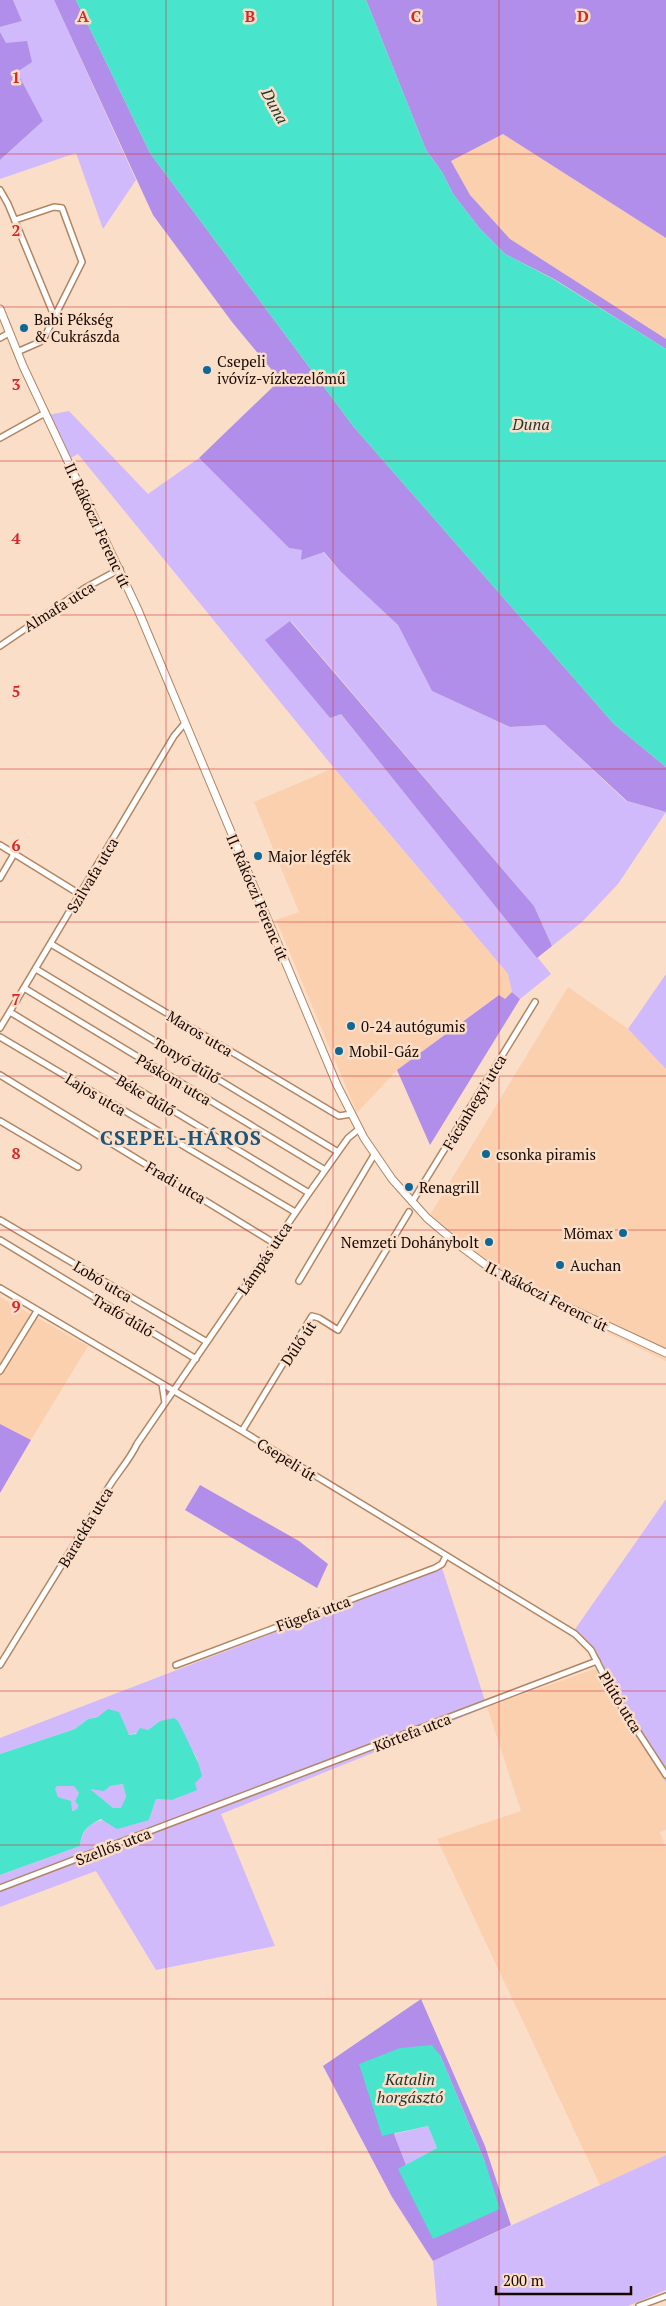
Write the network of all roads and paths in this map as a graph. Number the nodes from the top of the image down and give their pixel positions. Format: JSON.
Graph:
{"nodes":[{"id":1,"x":0,"y":190,"type":"edge"},
{"id":2,"x":15,"y":220,"type":"junction"},
{"id":3,"x":0,"y":309,"type":"edge"},
{"id":4,"x":55,"y":318,"type":"junction"},
{"id":5,"x":9,"y":333,"type":"junction"},
{"id":6,"x":0,"y":338,"type":"edge"},
{"id":7,"x":17,"y":352,"type":"junction"},
{"id":8,"x":45,"y":413,"type":"junction"},
{"id":9,"x":0,"y":438,"type":"edge"},
{"id":10,"x":120,"y":569,"type":"junction"},
{"id":11,"x":0,"y":646,"type":"edge"},
{"id":12,"x":185,"y":723,"type":"junction"},
{"id":13,"x":0,"y":845,"type":"edge"},
{"id":14,"x":14,"y":854,"type":"junction"},
{"id":15,"x":0,"y":878,"type":"edge"},
{"id":16,"x":81,"y":894,"type":"junction"},
{"id":17,"x":51,"y":944,"type":"junction"},
{"id":18,"x":36,"y":969,"type":"junction"},
{"id":19,"x":24,"y":988,"type":"junction"},
{"id":20,"x":535,"y":1002,"type":"dead end"},
{"id":21,"x":10,"y":1012,"type":"junction"},
{"id":22,"x":0,"y":1028,"type":"edge"},
{"id":23,"x":0,"y":1037,"type":"edge"},
{"id":24,"x":0,"y":1075,"type":"edge"},
{"id":25,"x":351,"y":1114,"type":"junction"},
{"id":26,"x":0,"y":1121,"type":"edge"},
{"id":27,"x":359,"y":1129,"type":"junction"},
{"id":28,"x":338,"y":1152,"type":"junction"},
{"id":29,"x":374,"y":1155,"type":"junction"},
{"id":30,"x":78,"y":1167,"type":"dead end"},
{"id":31,"x":325,"y":1170,"type":"junction"},
{"id":32,"x":309,"y":1193,"type":"junction"},
{"id":33,"x":412,"y":1202,"type":"junction"},
{"id":34,"x":296,"y":1212,"type":"junction"},
{"id":35,"x":409,"y":1212,"type":"dead end"},
{"id":36,"x":0,"y":1220,"type":"edge"},
{"id":37,"x":0,"y":1240,"type":"edge"},
{"id":38,"x":274,"y":1243,"type":"junction"},
{"id":39,"x":299,"y":1281,"type":"dead end"},
{"id":40,"x":0,"y":1288,"type":"edge"},
{"id":41,"x":37,"y":1311,"type":"junction"},
{"id":42,"x":207,"y":1342,"type":"junction"},
{"id":43,"x":666,"y":1353,"type":"edge"},
{"id":44,"x":196,"y":1359,"type":"junction"},
{"id":45,"x":0,"y":1371,"type":"edge"},
{"id":46,"x":162,"y":1384,"type":"junction"},
{"id":47,"x":173,"y":1391,"type":"junction"},
{"id":48,"x":165,"y":1403,"type":"junction"},
{"id":49,"x":242,"y":1432,"type":"junction"},
{"id":50,"x":446,"y":1556,"type":"junction"},
{"id":51,"x":573,"y":1633,"type":"joint"},
{"id":52,"x":597,"y":1661,"type":"junction"},
{"id":53,"x":0,"y":1665,"type":"edge"},
{"id":54,"x":176,"y":1665,"type":"dead end"},
{"id":55,"x":666,"y":1775,"type":"edge"},
{"id":56,"x":226,"y":1802,"type":"joint"},
{"id":57,"x":0,"y":1888,"type":"edge"},
{"id":58,"x":666,"y":2296,"type":"edge"},
{"id":59,"x":639,"y":2306,"type":"edge"}],
"edges":[{"from":1,"to":2,"type":"street"},
{"from":2,"to":4,"type":"street"},
{"from":2,"to":4,"type":"street"},
{"from":3,"to":5,"type":"main road","name":"II. Rákóczi Ferenc út"},
{"from":4,"to":7,"type":"street"},
{"from":5,"to":6,"type":"street"},
{"from":5,"to":7,"type":"main road","name":"II. Rákóczi Ferenc út"},
{"from":7,"to":8,"type":"main road","name":"II. Rákóczi Ferenc út"},
{"from":8,"to":9,"type":"street"},
{"from":8,"to":10,"type":"main road","name":"II. Rákóczi Ferenc út"},
{"from":10,"to":11,"type":"street","name":"Almafa utca"},
{"from":10,"to":12,"type":"main road","name":"II. Rákóczi Ferenc út"},
{"from":12,"to":16,"type":"street","name":"Szilvafa utca"},
{"from":12,"to":25,"type":"main road","name":"II. Rákóczi Ferenc út"},
{"from":13,"to":14,"type":"street"},
{"from":14,"to":15,"type":"street"},
{"from":14,"to":16,"type":"street"},
{"from":16,"to":17,"type":"street","name":"Szilvafa utca"},
{"from":17,"to":18,"type":"street","name":"Szilvafa utca"},
{"from":17,"to":25,"type":"street","name":"Maros utca"},
{"from":18,"to":19,"type":"street","name":"Szilvafa utca"},
{"from":18,"to":28,"type":"street","name":"Tonyó dűlő"},
{"from":19,"to":21,"type":"street","name":"Szilvafa utca"},
{"from":19,"to":31,"type":"street","name":"Páskom utca"},
{"from":20,"to":33,"type":"street","name":"Fácánhegyi utca"},
{"from":21,"to":22,"type":"street","name":"Szilvafa utca"},
{"from":21,"to":32,"type":"street","name":"Béke dűlő"},
{"from":23,"to":34,"type":"street","name":"Lajos utca"},
{"from":24,"to":38,"type":"street","name":"Fradi utca"},
{"from":25,"to":27,"type":"main road","name":"II. Rákóczi Ferenc út"},
{"from":26,"to":30,"type":"street"},
{"from":27,"to":28,"type":"street","name":"Lámpás utca"},
{"from":27,"to":29,"type":"main road","name":"II. Rákóczi Ferenc út"},
{"from":28,"to":31,"type":"street","name":"Lámpás utca"},
{"from":29,"to":33,"type":"main road","name":"II. Rákóczi Ferenc út"},
{"from":29,"to":39,"type":"street"},
{"from":31,"to":32,"type":"street","name":"Lámpás utca"},
{"from":32,"to":34,"type":"street","name":"Lámpás utca"},
{"from":33,"to":43,"type":"main road","name":"II. Rákóczi Ferenc út"},
{"from":34,"to":38,"type":"street","name":"Lámpás utca"},
{"from":35,"to":49,"type":"street","name":"Dűlő út"},
{"from":36,"to":42,"type":"street","name":"Lobó utca"},
{"from":37,"to":44,"type":"street","name":"Trafó dűlő"},
{"from":38,"to":42,"type":"street","name":"Lámpás utca"},
{"from":40,"to":41,"type":"street","name":"Csepeli út"},
{"from":41,"to":45,"type":"street"},
{"from":41,"to":46,"type":"street","name":"Csepeli út"},
{"from":42,"to":44,"type":"street","name":"Lámpás utca"},
{"from":44,"to":47,"type":"street","name":"Lámpás utca"},
{"from":46,"to":47,"type":"street","name":"Csepeli út"},
{"from":46,"to":48,"type":"street"},
{"from":47,"to":48,"type":"street","name":"Barackfa utca"},
{"from":47,"to":49,"type":"street","name":"Csepeli út"},
{"from":48,"to":53,"type":"street","name":"Barackfa utca"},
{"from":49,"to":50,"type":"street","name":"Csepeli út"},
{"from":50,"to":51,"type":"street","name":"Csepeli út"},
{"from":50,"to":54,"type":"street","name":"Fügefa utca"},
{"from":51,"to":52,"type":"street","name":"Plútó utca"},
{"from":52,"to":55,"type":"street","name":"Plútó utca"},
{"from":52,"to":56,"type":"street","name":"Körtefa utca"},
{"from":56,"to":57,"type":"street","name":"Szellős utca"},
{"from":58,"to":59,"type":"street"}]}
